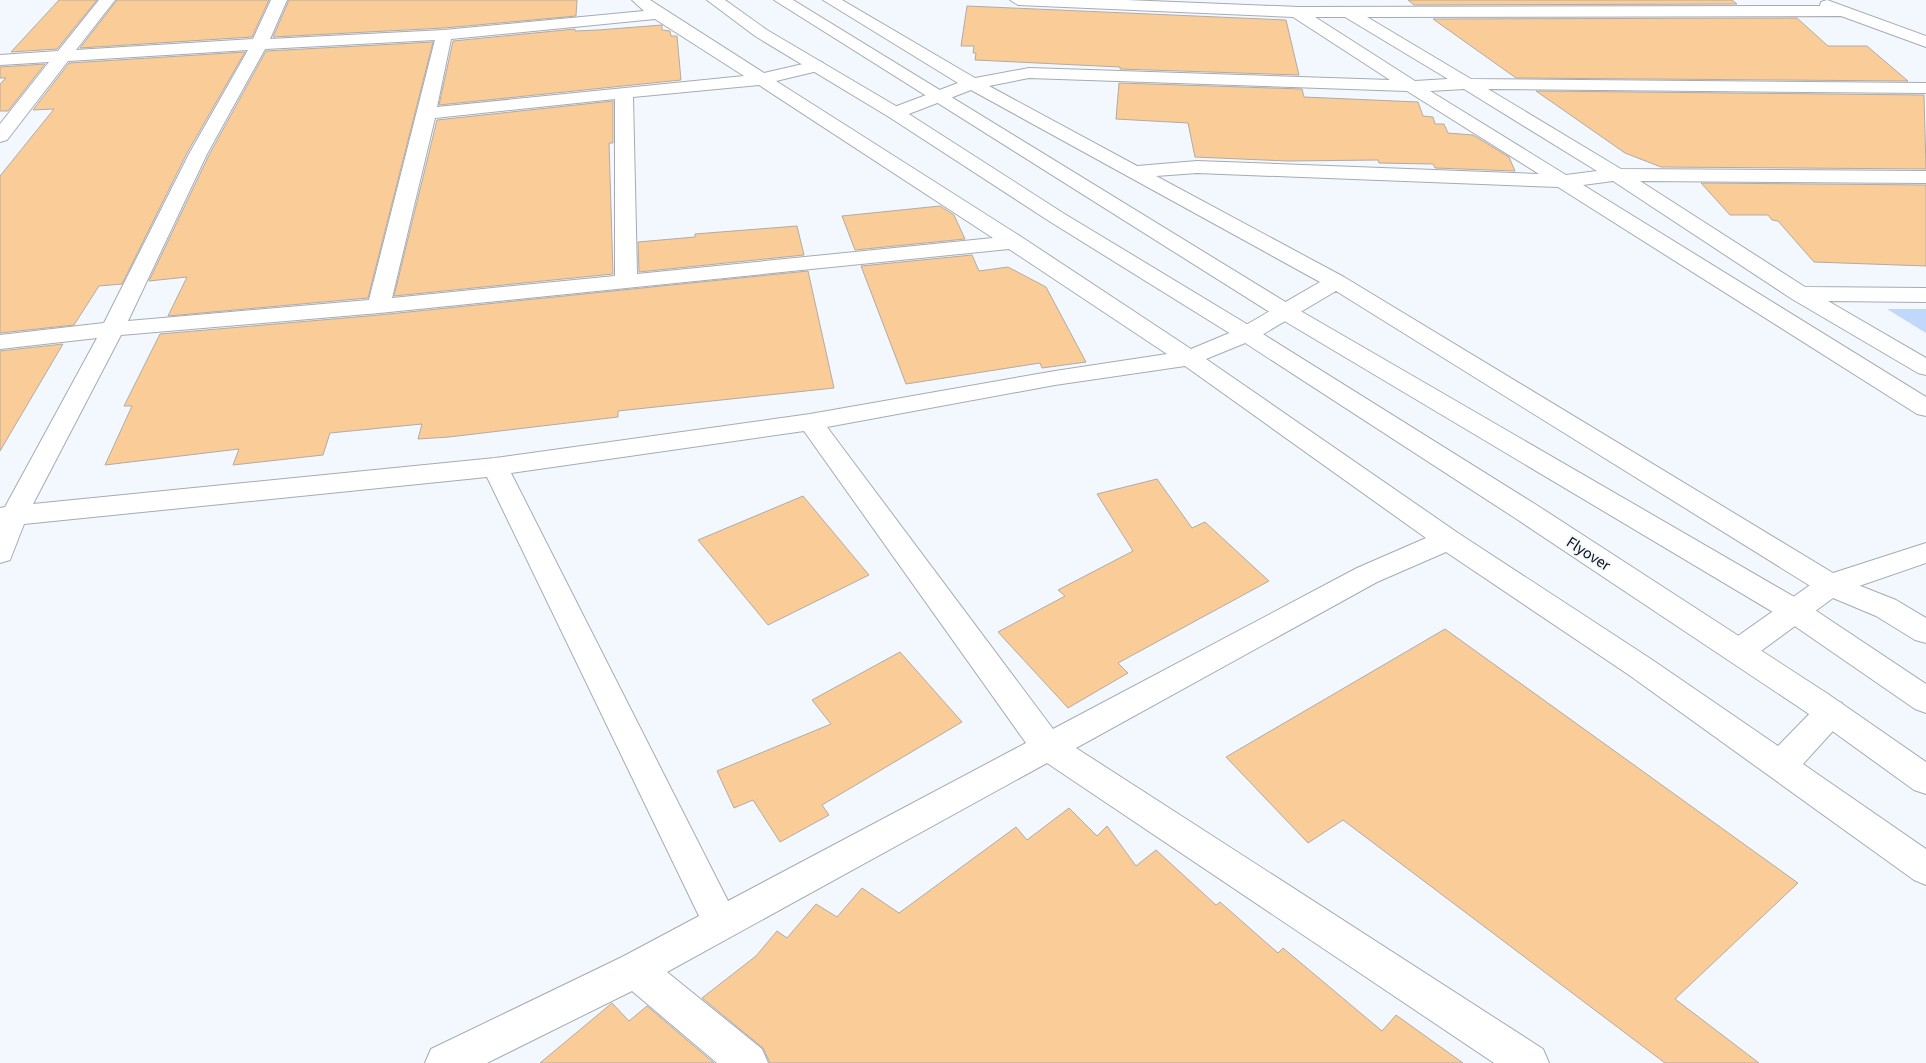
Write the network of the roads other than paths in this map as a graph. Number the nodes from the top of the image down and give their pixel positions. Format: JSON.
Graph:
{"nodes":[{"id":1,"x":107,"y":0,"type":"edge"},
{"id":2,"x":279,"y":0,"type":"edge"},
{"id":3,"x":640,"y":0,"type":"edge"},
{"id":4,"x":715,"y":0,"type":"edge"},
{"id":5,"x":782,"y":0,"type":"edge"},
{"id":6,"x":831,"y":0,"type":"edge"},
{"id":7,"x":1018,"y":0,"type":"edge"},
{"id":8,"x":1277,"y":0,"type":"edge"},
{"id":9,"x":1329,"y":0,"type":"edge"},
{"id":10,"x":1814,"y":0,"type":"edge"},
{"id":11,"x":1347,"y":11,"type":"junction"},
{"id":12,"x":1843,"y":11,"type":"junction"},
{"id":13,"x":1296,"y":12,"type":"junction"},
{"id":14,"x":658,"y":14,"type":"junction"},
{"id":15,"x":444,"y":35,"type":"junction"},
{"id":16,"x":1926,"y":42,"type":"edge"},
{"id":17,"x":260,"y":44,"type":"junction"},
{"id":18,"x":64,"y":56,"type":"junction"},
{"id":19,"x":0,"y":60,"type":"edge"},
{"id":20,"x":816,"y":66,"type":"junction"},
{"id":21,"x":762,"y":79,"type":"junction"},
{"id":22,"x":972,"y":84,"type":"junction"},
{"id":23,"x":1465,"y":84,"type":"junction"},
{"id":24,"x":1410,"y":86,"type":"junction"},
{"id":25,"x":1926,"y":88,"type":"edge"},
{"id":26,"x":624,"y":93,"type":"junction"},
{"id":27,"x":937,"y":96,"type":"junction"},
{"id":28,"x":427,"y":113,"type":"junction"},
{"id":29,"x":895,"y":113,"type":"junction"},
{"id":30,"x":1,"y":137,"type":"edge"},
{"id":31,"x":1131,"y":172,"type":"junction"},
{"id":32,"x":1617,"y":175,"type":"junction"},
{"id":33,"x":1926,"y":177,"type":"edge"},
{"id":34,"x":1562,"y":181,"type":"junction"},
{"id":35,"x":1016,"y":242,"type":"junction"},
{"id":36,"x":626,"y":281,"type":"junction"},
{"id":37,"x":1336,"y":282,"type":"junction"},
{"id":38,"x":1800,"y":294,"type":"junction"},
{"id":39,"x":1926,"y":295,"type":"edge"},
{"id":40,"x":1748,"y":296,"type":"junction"},
{"id":41,"x":379,"y":306,"type":"junction"},
{"id":42,"x":1284,"y":312,"type":"junction"},
{"id":43,"x":113,"y":329,"type":"junction"},
{"id":44,"x":1247,"y":334,"type":"junction"},
{"id":45,"x":0,"y":342,"type":"edge"},
{"id":46,"x":1189,"y":358,"type":"junction"},
{"id":47,"x":1926,"y":368,"type":"edge"},
{"id":48,"x":1926,"y":408,"type":"edge"},
{"id":49,"x":810,"y":422,"type":"junction"},
{"id":50,"x":495,"y":467,"type":"junction"},
{"id":51,"x":7,"y":516,"type":"edge"},
{"id":52,"x":1448,"y":540,"type":"junction"},
{"id":53,"x":0,"y":553,"type":"edge"},
{"id":54,"x":1926,"y":553,"type":"edge"},
{"id":55,"x":1830,"y":585,"type":"junction"},
{"id":56,"x":1793,"y":610,"type":"junction"},
{"id":57,"x":1926,"y":632,"type":"edge"},
{"id":58,"x":1739,"y":651,"type":"junction"},
{"id":59,"x":1926,"y":700,"type":"edge"},
{"id":60,"x":1831,"y":712,"type":"junction"},
{"id":61,"x":1048,"y":746,"type":"junction"},
{"id":62,"x":1780,"y":766,"type":"junction"},
{"id":63,"x":1926,"y":780,"type":"edge"},
{"id":64,"x":1926,"y":869,"type":"edge"},
{"id":65,"x":721,"y":924,"type":"junction"},
{"id":66,"x":635,"y":970,"type":"junction"},
{"id":67,"x":445,"y":1063,"type":"edge"},
{"id":68,"x":748,"y":1063,"type":"edge"},
{"id":69,"x":1529,"y":1063,"type":"edge"}],
"edges":[{"from":1,"to":18,"type":"street"},
{"from":2,"to":17,"type":"street"},
{"from":3,"to":14,"type":"street"},
{"from":4,"to":20,"type":"street","name":"Flyover"},
{"from":5,"to":27,"type":"street"},
{"from":6,"to":22,"type":"street"},
{"from":7,"to":13,"type":"street"},
{"from":8,"to":13,"type":"street"},
{"from":9,"to":11,"type":"street"},
{"from":10,"to":12,"type":"street"},
{"from":11,"to":12,"type":"street"},
{"from":11,"to":13,"type":"street"},
{"from":11,"to":23,"type":"street"},
{"from":12,"to":16,"type":"street"},
{"from":13,"to":24,"type":"street"},
{"from":14,"to":15,"type":"street"},
{"from":14,"to":21,"type":"street"},
{"from":15,"to":17,"type":"street"},
{"from":15,"to":28,"type":"street"},
{"from":17,"to":18,"type":"street"},
{"from":17,"to":43,"type":"street"},
{"from":18,"to":19,"type":"street"},
{"from":18,"to":30,"type":"street"},
{"from":20,"to":21,"type":"street"},
{"from":20,"to":29,"type":"street","name":"Flyover"},
{"from":21,"to":26,"type":"street"},
{"from":21,"to":35,"type":"street"},
{"from":22,"to":24,"type":"street"},
{"from":22,"to":27,"type":"street"},
{"from":22,"to":31,"type":"street"},
{"from":23,"to":24,"type":"street"},
{"from":23,"to":25,"type":"street"},
{"from":23,"to":32,"type":"street"},
{"from":24,"to":34,"type":"street"},
{"from":26,"to":28,"type":"street"},
{"from":26,"to":36,"type":"street"},
{"from":27,"to":29,"type":"street"},
{"from":27,"to":42,"type":"street"},
{"from":28,"to":41,"type":"street"},
{"from":29,"to":44,"type":"street","name":"Flyover"},
{"from":31,"to":34,"type":"street"},
{"from":31,"to":37,"type":"street"},
{"from":32,"to":33,"type":"street"},
{"from":32,"to":34,"type":"street"},
{"from":32,"to":38,"type":"street"},
{"from":34,"to":40,"type":"street"},
{"from":35,"to":36,"type":"street"},
{"from":35,"to":46,"type":"street"},
{"from":36,"to":41,"type":"street"},
{"from":37,"to":42,"type":"street"},
{"from":37,"to":55,"type":"street"},
{"from":38,"to":39,"type":"street"},
{"from":38,"to":40,"type":"street"},
{"from":38,"to":47,"type":"street"},
{"from":40,"to":48,"type":"street"},
{"from":41,"to":43,"type":"street"},
{"from":42,"to":44,"type":"street"},
{"from":42,"to":56,"type":"street"},
{"from":43,"to":45,"type":"street"},
{"from":43,"to":51,"type":"street"},
{"from":44,"to":46,"type":"street"},
{"from":44,"to":58,"type":"street","name":"Flyover"},
{"from":46,"to":49,"type":"street"},
{"from":46,"to":52,"type":"street"},
{"from":49,"to":50,"type":"street"},
{"from":49,"to":61,"type":"street"},
{"from":50,"to":51,"type":"street"},
{"from":50,"to":65,"type":"street"},
{"from":51,"to":53,"type":"street"},
{"from":52,"to":61,"type":"street"},
{"from":52,"to":62,"type":"street"},
{"from":54,"to":55,"type":"street"},
{"from":55,"to":56,"type":"street"},
{"from":55,"to":57,"type":"street"},
{"from":56,"to":58,"type":"street"},
{"from":56,"to":59,"type":"street"},
{"from":58,"to":60,"type":"street","name":"Flyover"},
{"from":60,"to":62,"type":"street"},
{"from":60,"to":63,"type":"street","name":"Flyover"},
{"from":61,"to":65,"type":"street"},
{"from":61,"to":69,"type":"street"},
{"from":62,"to":64,"type":"street"},
{"from":65,"to":66,"type":"street"},
{"from":66,"to":67,"type":"street"},
{"from":66,"to":68,"type":"street"}]}
